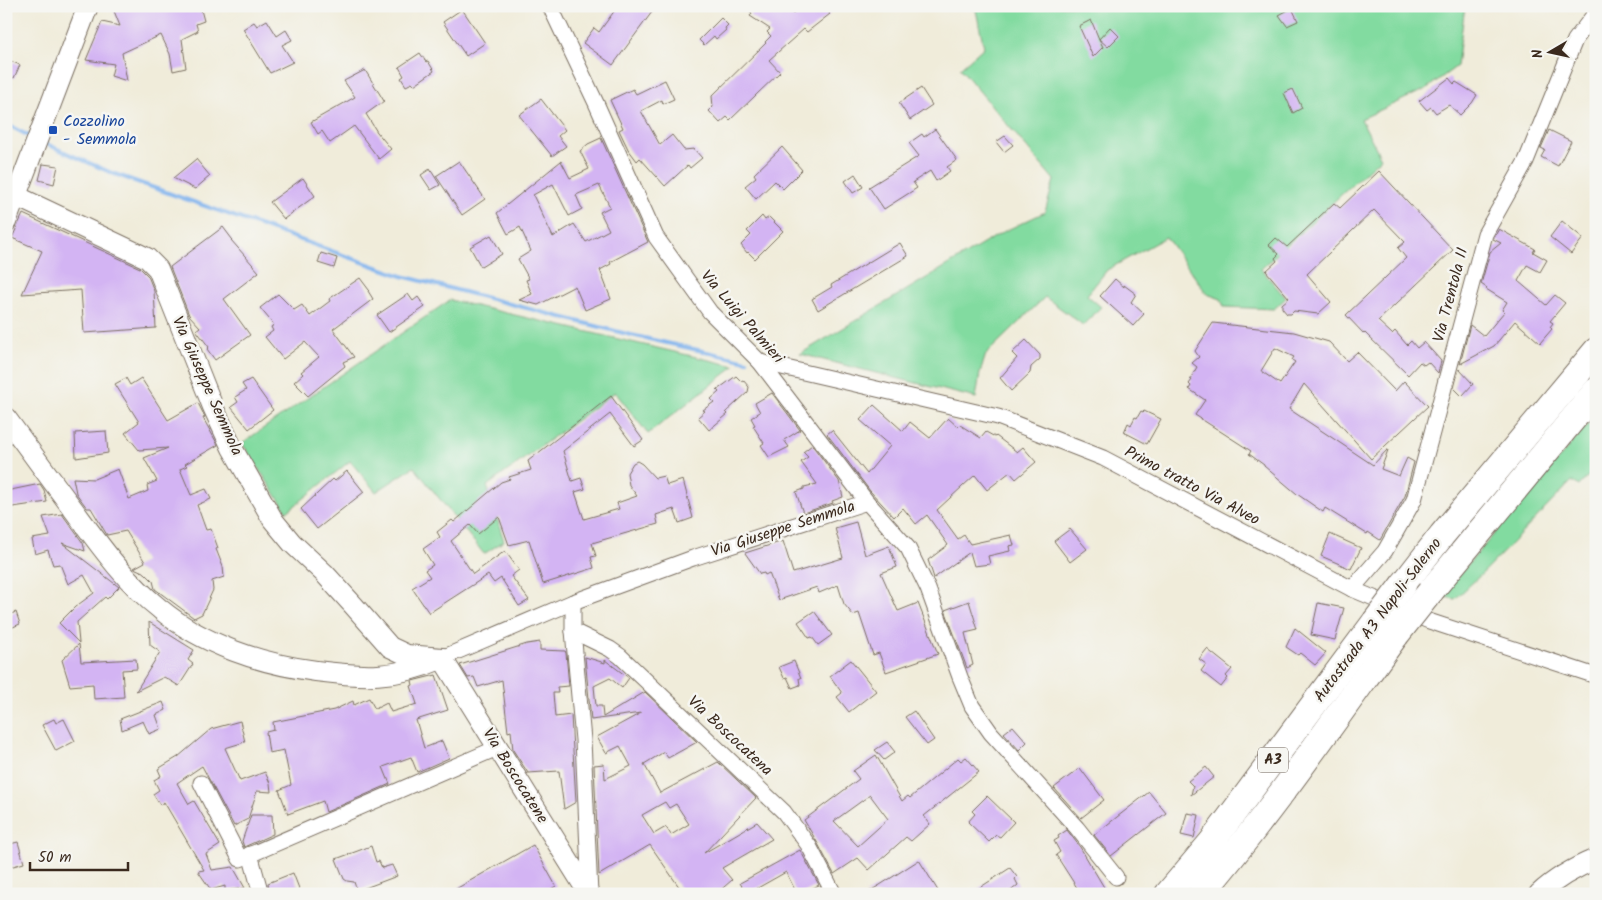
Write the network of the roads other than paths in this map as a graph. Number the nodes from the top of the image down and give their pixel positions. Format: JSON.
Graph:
{"nodes":[{"id":1,"x":88,"y":6,"type":"edge"},
{"id":2,"x":550,"y":6,"type":"edge"},
{"id":3,"x":1596,"y":12,"type":"edge"},
{"id":4,"x":11,"y":195,"type":"edge"},
{"id":5,"x":6,"y":222,"type":"edge"},
{"id":6,"x":1596,"y":351,"type":"edge"},
{"id":7,"x":760,"y":362,"type":"junction"},
{"id":8,"x":1596,"y":391,"type":"edge"},
{"id":9,"x":6,"y":418,"type":"edge"},
{"id":10,"x":867,"y":502,"type":"junction"},
{"id":11,"x":1352,"y":589,"type":"junction"},
{"id":12,"x":573,"y":602,"type":"junction"},
{"id":13,"x":1386,"y":629,"type":"junction"},
{"id":14,"x":573,"y":631,"type":"junction"},
{"id":15,"x":442,"y":658,"type":"junction"},
{"id":16,"x":1596,"y":676,"type":"edge"},
{"id":17,"x":497,"y":748,"type":"junction"},
{"id":18,"x":201,"y":783,"type":"dead end"},
{"id":19,"x":250,"y":854,"type":"junction"},
{"id":20,"x":1596,"y":859,"type":"edge"},
{"id":21,"x":1116,"y":878,"type":"dead end"},
{"id":22,"x":261,"y":894,"type":"edge"},
{"id":23,"x":590,"y":894,"type":"edge"},
{"id":24,"x":834,"y":894,"type":"edge"},
{"id":25,"x":1168,"y":894,"type":"edge"},
{"id":26,"x":1201,"y":894,"type":"edge"},
{"id":27,"x":1539,"y":894,"type":"edge"}],
"edges":[{"from":1,"to":4,"type":"street"},
{"from":2,"to":7,"type":"street","name":"Via Luigi Palmieri"},
{"from":3,"to":11,"type":"street","name":"Via Trentola II"},
{"from":4,"to":5,"type":"street"},
{"from":4,"to":15,"type":"street","name":"Via Giuseppe Semmola"},
{"from":6,"to":13,"type":"highway","name":"Autostrada A3 Napoli-Salerno","number":"A3","bridge":true},
{"from":7,"to":10,"type":"street","name":"Via Luigi Palmieri"},
{"from":7,"to":11,"type":"street","name":"Primo tratto Via Alveo"},
{"from":8,"to":13,"type":"highway","name":"Autostrada A3 Napoli-Salerno","number":"A3","bridge":true},
{"from":9,"to":15,"type":"street","name":"Via Giuseppe Semmola"},
{"from":10,"to":12,"type":"street","name":"Via Giuseppe Semmola"},
{"from":10,"to":21,"type":"street","name":"Via Giuseppe Semmola"},
{"from":11,"to":16,"type":"street","name":"Primo tratto Via Alveo"},
{"from":12,"to":14,"type":"street"},
{"from":12,"to":15,"type":"street","name":"Via Giuseppe Semmola"},
{"from":13,"to":25,"type":"highway","name":"Autostrada A3 Napoli-Salerno","number":"A3"},
{"from":13,"to":26,"type":"highway","name":"Autostrada A3 Napoli-Salerno","number":"A3"},
{"from":14,"to":23,"type":"street"},
{"from":14,"to":24,"type":"street","name":"Via Boscocatena"},
{"from":15,"to":17,"type":"street","name":"Via Boscocatene"},
{"from":17,"to":19,"type":"street"},
{"from":17,"to":23,"type":"street","name":"Via Boscocatene"},
{"from":18,"to":19,"type":"street"},
{"from":19,"to":22,"type":"street"},
{"from":20,"to":27,"type":"street"}]}
